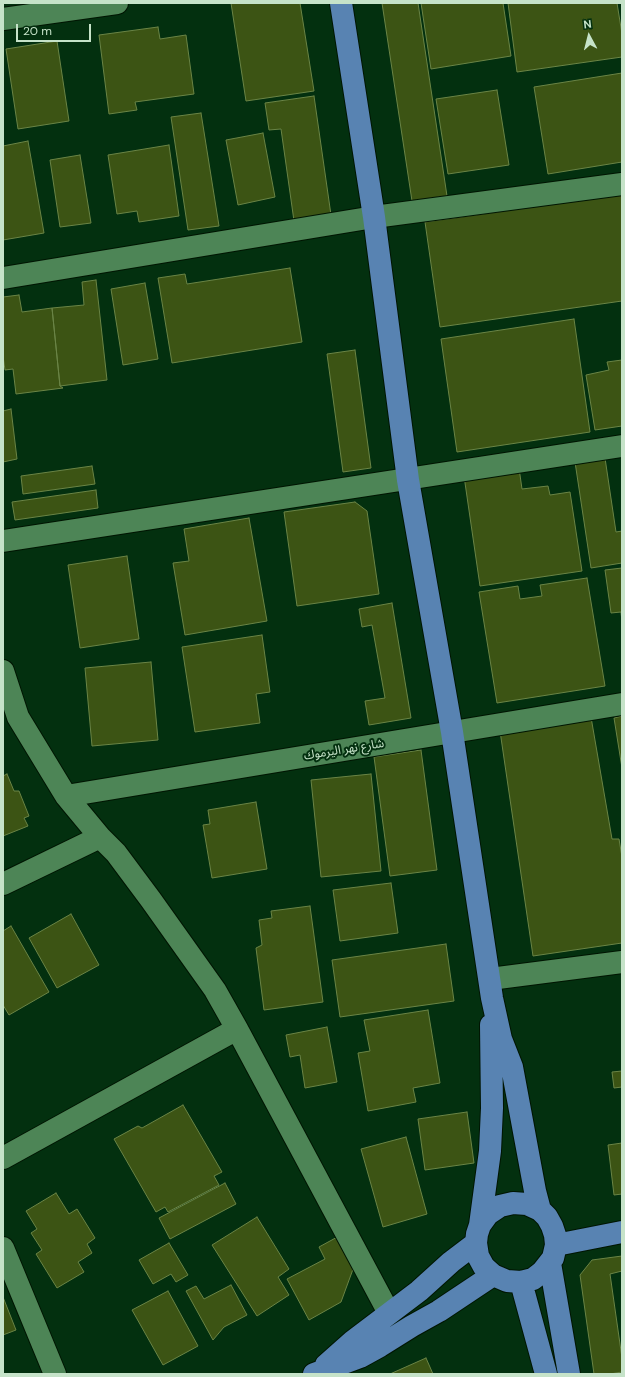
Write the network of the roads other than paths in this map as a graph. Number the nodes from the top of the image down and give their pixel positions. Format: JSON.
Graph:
{"nodes":[{"id":1,"x":117,"y":3,"type":"edge"},
{"id":2,"x":342,"y":3,"type":"edge"},
{"id":3,"x":3,"y":19,"type":"edge"},
{"id":4,"x":622,"y":184,"type":"edge"},
{"id":5,"x":374,"y":217,"type":"junction"},
{"id":6,"x":3,"y":278,"type":"edge"},
{"id":7,"x":622,"y":446,"type":"edge"},
{"id":8,"x":408,"y":480,"type":"junction"},
{"id":9,"x":3,"y":541,"type":"edge"},
{"id":10,"x":3,"y":671,"type":"edge"},
{"id":11,"x":622,"y":704,"type":"edge"},
{"id":12,"x":452,"y":732,"type":"junction"},
{"id":13,"x":66,"y":796,"type":"junction"},
{"id":14,"x":100,"y":837,"type":"junction"},
{"id":15,"x":3,"y":884,"type":"edge"},
{"id":16,"x":622,"y":962,"type":"edge"},
{"id":17,"x":491,"y":988,"type":"junction"},
{"id":18,"x":237,"y":1029,"type":"junction"},
{"id":19,"x":3,"y":1158,"type":"edge"},
{"id":20,"x":540,"y":1210,"type":"junction"},
{"id":21,"x":622,"y":1232,"type":"edge"},
{"id":22,"x":478,"y":1234,"type":"junction"},
{"id":23,"x":3,"y":1248,"type":"edge"},
{"id":24,"x":553,"y":1254,"type":"junction"},
{"id":25,"x":493,"y":1275,"type":"junction"},
{"id":26,"x":521,"y":1282,"type":"junction"},
{"id":27,"x":389,"y":1313,"type":"junction"},
{"id":28,"x":316,"y":1373,"type":"edge"},
{"id":29,"x":55,"y":1374,"type":"edge"},
{"id":30,"x":546,"y":1374,"type":"edge"},
{"id":31,"x":569,"y":1374,"type":"edge"}],
"edges":[{"from":1,"to":3,"type":"street"},
{"from":2,"to":5,"type":"main road"},
{"from":4,"to":5,"type":"street"},
{"from":5,"to":6,"type":"street"},
{"from":5,"to":8,"type":"main road"},
{"from":7,"to":8,"type":"street"},
{"from":8,"to":9,"type":"street"},
{"from":8,"to":12,"type":"main road"},
{"from":10,"to":13,"type":"street"},
{"from":11,"to":12,"type":"street","name":"شارع نهر اليرموك"},
{"from":12,"to":13,"type":"street","name":"شارع نهر اليرموك"},
{"from":12,"to":17,"type":"main road"},
{"from":13,"to":14,"type":"street"},
{"from":14,"to":15,"type":"street"},
{"from":14,"to":18,"type":"street"},
{"from":16,"to":17,"type":"street"},
{"from":17,"to":20,"type":"main road"},
{"from":17,"to":22,"type":"main road"},
{"from":18,"to":19,"type":"street"},
{"from":18,"to":27,"type":"street"},
{"from":20,"to":22,"type":"main road"},
{"from":20,"to":24,"type":"main road"},
{"from":21,"to":24,"type":"main road"},
{"from":22,"to":25,"type":"main road"},
{"from":22,"to":27,"type":"main road"},
{"from":23,"to":29,"type":"street"},
{"from":24,"to":26,"type":"main road"},
{"from":24,"to":31,"type":"main road"},
{"from":25,"to":26,"type":"main road"},
{"from":25,"to":28,"type":"main road"},
{"from":26,"to":30,"type":"main road"},
{"from":27,"to":28,"type":"main road"}]}
